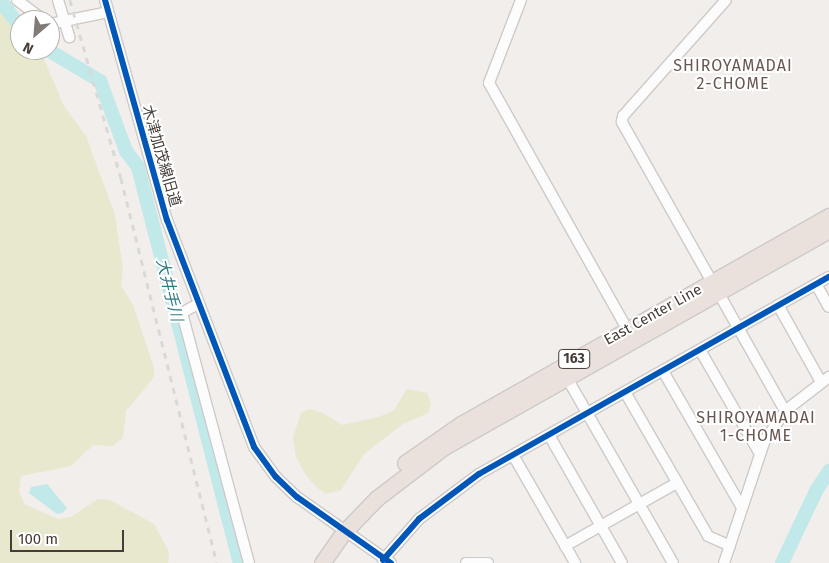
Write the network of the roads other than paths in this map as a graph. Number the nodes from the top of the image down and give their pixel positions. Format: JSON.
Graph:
{"nodes":[{"id":1,"x":17,"y":0,"type":"edge"},
{"id":2,"x":58,"y":0,"type":"edge"},
{"id":3,"x":105,"y":0,"type":"edge"},
{"id":4,"x":521,"y":0,"type":"edge"},
{"id":5,"x":726,"y":0,"type":"edge"},
{"id":6,"x":30,"y":10,"type":"edge"},
{"id":7,"x":108,"y":12,"type":"junction"},
{"id":8,"x":60,"y":23,"type":"edge"},
{"id":9,"x":65,"y":23,"type":"junction"},
{"id":10,"x":68,"y":37,"type":"dead end"},
{"id":11,"x":829,"y":216,"type":"edge"},
{"id":12,"x":829,"y":230,"type":"edge"},
{"id":13,"x":829,"y":276,"type":"edge"},
{"id":14,"x":816,"y":284,"type":"junction"},
{"id":15,"x":715,"y":287,"type":"junction"},
{"id":16,"x":198,"y":304,"type":"junction"},
{"id":17,"x":778,"y":305,"type":"junction"},
{"id":18,"x":829,"y":307,"type":"edge"},
{"id":19,"x":738,"y":328,"type":"junction"},
{"id":20,"x":627,"y":329,"type":"junction"},
{"id":21,"x":700,"y":350,"type":"junction"},
{"id":22,"x":663,"y":371,"type":"junction"},
{"id":23,"x":567,"y":378,"type":"junction"},
{"id":24,"x":825,"y":380,"type":"edge"},
{"id":25,"x":625,"y":392,"type":"junction"},
{"id":26,"x":785,"y":410,"type":"junction"},
{"id":27,"x":586,"y":415,"type":"junction"},
{"id":28,"x":549,"y":435,"type":"junction"},
{"id":29,"x":760,"y":452,"type":"junction"},
{"id":30,"x":513,"y":455,"type":"junction"},
{"id":31,"x":677,"y":483,"type":"junction"},
{"id":32,"x":639,"y":504,"type":"junction"},
{"id":33,"x":742,"y":508,"type":"junction"},
{"id":34,"x":601,"y":526,"type":"junction"},
{"id":35,"x":344,"y":532,"type":"junction"},
{"id":36,"x":565,"y":546,"type":"junction"},
{"id":37,"x":730,"y":546,"type":"junction"},
{"id":38,"x":323,"y":561,"type":"edge"},
{"id":39,"x":387,"y":561,"type":"edge"},
{"id":40,"x":249,"y":563,"type":"edge"},
{"id":41,"x":466,"y":563,"type":"edge"},
{"id":42,"x":488,"y":563,"type":"edge"},
{"id":43,"x":575,"y":563,"type":"edge"},
{"id":44,"x":622,"y":563,"type":"edge"},
{"id":45,"x":673,"y":563,"type":"edge"},
{"id":46,"x":724,"y":563,"type":"edge"}],
"edges":[{"from":1,"to":6,"type":"street"},
{"from":2,"to":9,"type":"street"},
{"from":3,"to":7,"type":"street","name":"木津加茂線旧道"},
{"from":4,"to":20,"type":"street"},
{"from":5,"to":15,"type":"street"},
{"from":7,"to":9,"type":"street"},
{"from":7,"to":16,"type":"street","name":"木津加茂線旧道"},
{"from":8,"to":9,"type":"street"},
{"from":9,"to":10,"type":"street"},
{"from":11,"to":15,"type":"highway","name":"East Center Line","number":"163"},
{"from":12,"to":15,"type":"highway","name":"East Center Line","number":"163"},
{"from":13,"to":14,"type":"street"},
{"from":14,"to":17,"type":"street"},
{"from":14,"to":18,"type":"street"},
{"from":15,"to":19,"type":"street"},
{"from":15,"to":20,"type":"highway","name":"East Center Line","number":"163"},
{"from":15,"to":23,"type":"highway","name":"East Center Line","number":"163"},
{"from":16,"to":35,"type":"street","name":"木津加茂線旧道"},
{"from":16,"to":40,"type":"street"},
{"from":17,"to":19,"type":"street"},
{"from":17,"to":24,"type":"street"},
{"from":19,"to":21,"type":"street"},
{"from":19,"to":26,"type":"street"},
{"from":20,"to":35,"type":"highway","name":"East Center Line","number":"163"},
{"from":21,"to":22,"type":"street"},
{"from":21,"to":29,"type":"street"},
{"from":22,"to":25,"type":"street"},
{"from":22,"to":33,"type":"street"},
{"from":23,"to":27,"type":"street"},
{"from":23,"to":35,"type":"highway","name":"East Center Line","number":"163"},
{"from":24,"to":26,"type":"street"},
{"from":25,"to":27,"type":"street"},
{"from":25,"to":31,"type":"street"},
{"from":26,"to":29,"type":"street"},
{"from":27,"to":28,"type":"street"},
{"from":27,"to":32,"type":"street"},
{"from":28,"to":30,"type":"street"},
{"from":28,"to":34,"type":"street"},
{"from":29,"to":33,"type":"street"},
{"from":30,"to":36,"type":"street"},
{"from":30,"to":39,"type":"street"},
{"from":31,"to":32,"type":"street"},
{"from":31,"to":37,"type":"street"},
{"from":32,"to":34,"type":"street"},
{"from":32,"to":45,"type":"street"},
{"from":33,"to":37,"type":"street"},
{"from":34,"to":36,"type":"street"},
{"from":34,"to":44,"type":"street"},
{"from":35,"to":38,"type":"highway","name":"East Center Line","number":"163"},
{"from":35,"to":39,"type":"street","name":"木津加茂線旧道"},
{"from":36,"to":43,"type":"street"},
{"from":37,"to":46,"type":"street"},
{"from":41,"to":42,"type":"street"}]}
